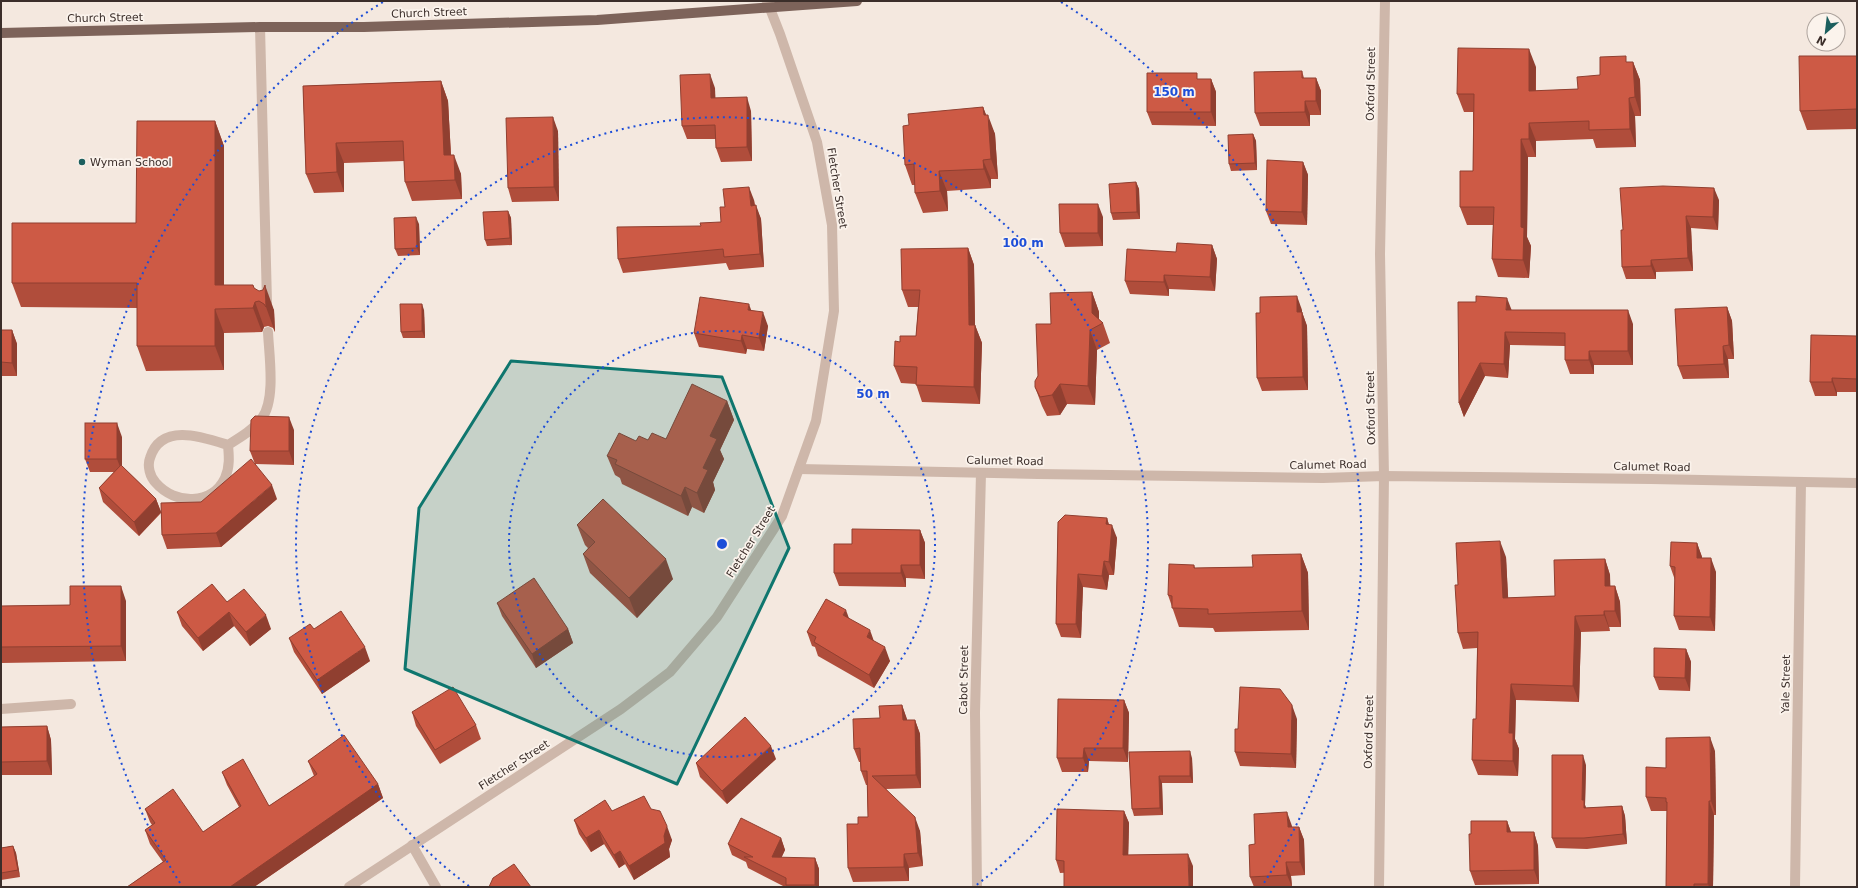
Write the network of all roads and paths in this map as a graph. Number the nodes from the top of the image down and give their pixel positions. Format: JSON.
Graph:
{"nodes":[{"id":1,"x":857,"y":1,"type":"edge"},
{"id":2,"x":1384,"y":1,"type":"edge"},
{"id":3,"x":768,"y":4,"type":"edge"},
{"id":4,"x":260,"y":27,"type":"junction"},
{"id":5,"x":1,"y":33,"type":"edge"},
{"id":6,"x":268,"y":309,"type":"dead end"},
{"id":7,"x":268,"y":332,"type":"dead end"},
{"id":8,"x":228,"y":445,"type":"junction"},
{"id":9,"x":800,"y":469,"type":"junction"},
{"id":10,"x":981,"y":473,"type":"junction"},
{"id":11,"x":1384,"y":476,"type":"junction"},
{"id":12,"x":1801,"y":482,"type":"junction"},
{"id":13,"x":1857,"y":483,"type":"edge"},
{"id":14,"x":71,"y":704,"type":"dead end"},
{"id":15,"x":1,"y":709,"type":"edge"},
{"id":16,"x":412,"y":845,"type":"junction"},
{"id":17,"x":349,"y":887,"type":"edge"},
{"id":18,"x":436,"y":887,"type":"edge"},
{"id":19,"x":977,"y":887,"type":"edge"},
{"id":20,"x":1379,"y":887,"type":"edge"},
{"id":21,"x":1795,"y":887,"type":"edge"}],
"edges":[{"from":1,"to":3,"type":"main road","name":"Church Street"},
{"from":2,"to":11,"type":"street","name":"Oxford Street"},
{"from":3,"to":4,"type":"main road","name":"Church Street"},
{"from":3,"to":9,"type":"street","name":"Fletcher Street"},
{"from":4,"to":5,"type":"main road","name":"Church Street"},
{"from":4,"to":6,"type":"street"},
{"from":7,"to":8,"type":"street"},
{"from":8,"to":8,"type":"street"},
{"from":9,"to":10,"type":"street","name":"Calumet Road"},
{"from":9,"to":16,"type":"street","name":"Fletcher Street"},
{"from":10,"to":11,"type":"street","name":"Calumet Road"},
{"from":10,"to":19,"type":"street","name":"Cabot Street"},
{"from":11,"to":12,"type":"street","name":"Calumet Road"},
{"from":11,"to":20,"type":"street","name":"Oxford Street"},
{"from":12,"to":13,"type":"street","name":"Calumet Road"},
{"from":12,"to":21,"type":"street","name":"Yale Street"},
{"from":14,"to":15,"type":"street"},
{"from":16,"to":17,"type":"street","name":"Fletcher Street"},
{"from":16,"to":18,"type":"street"}]}
